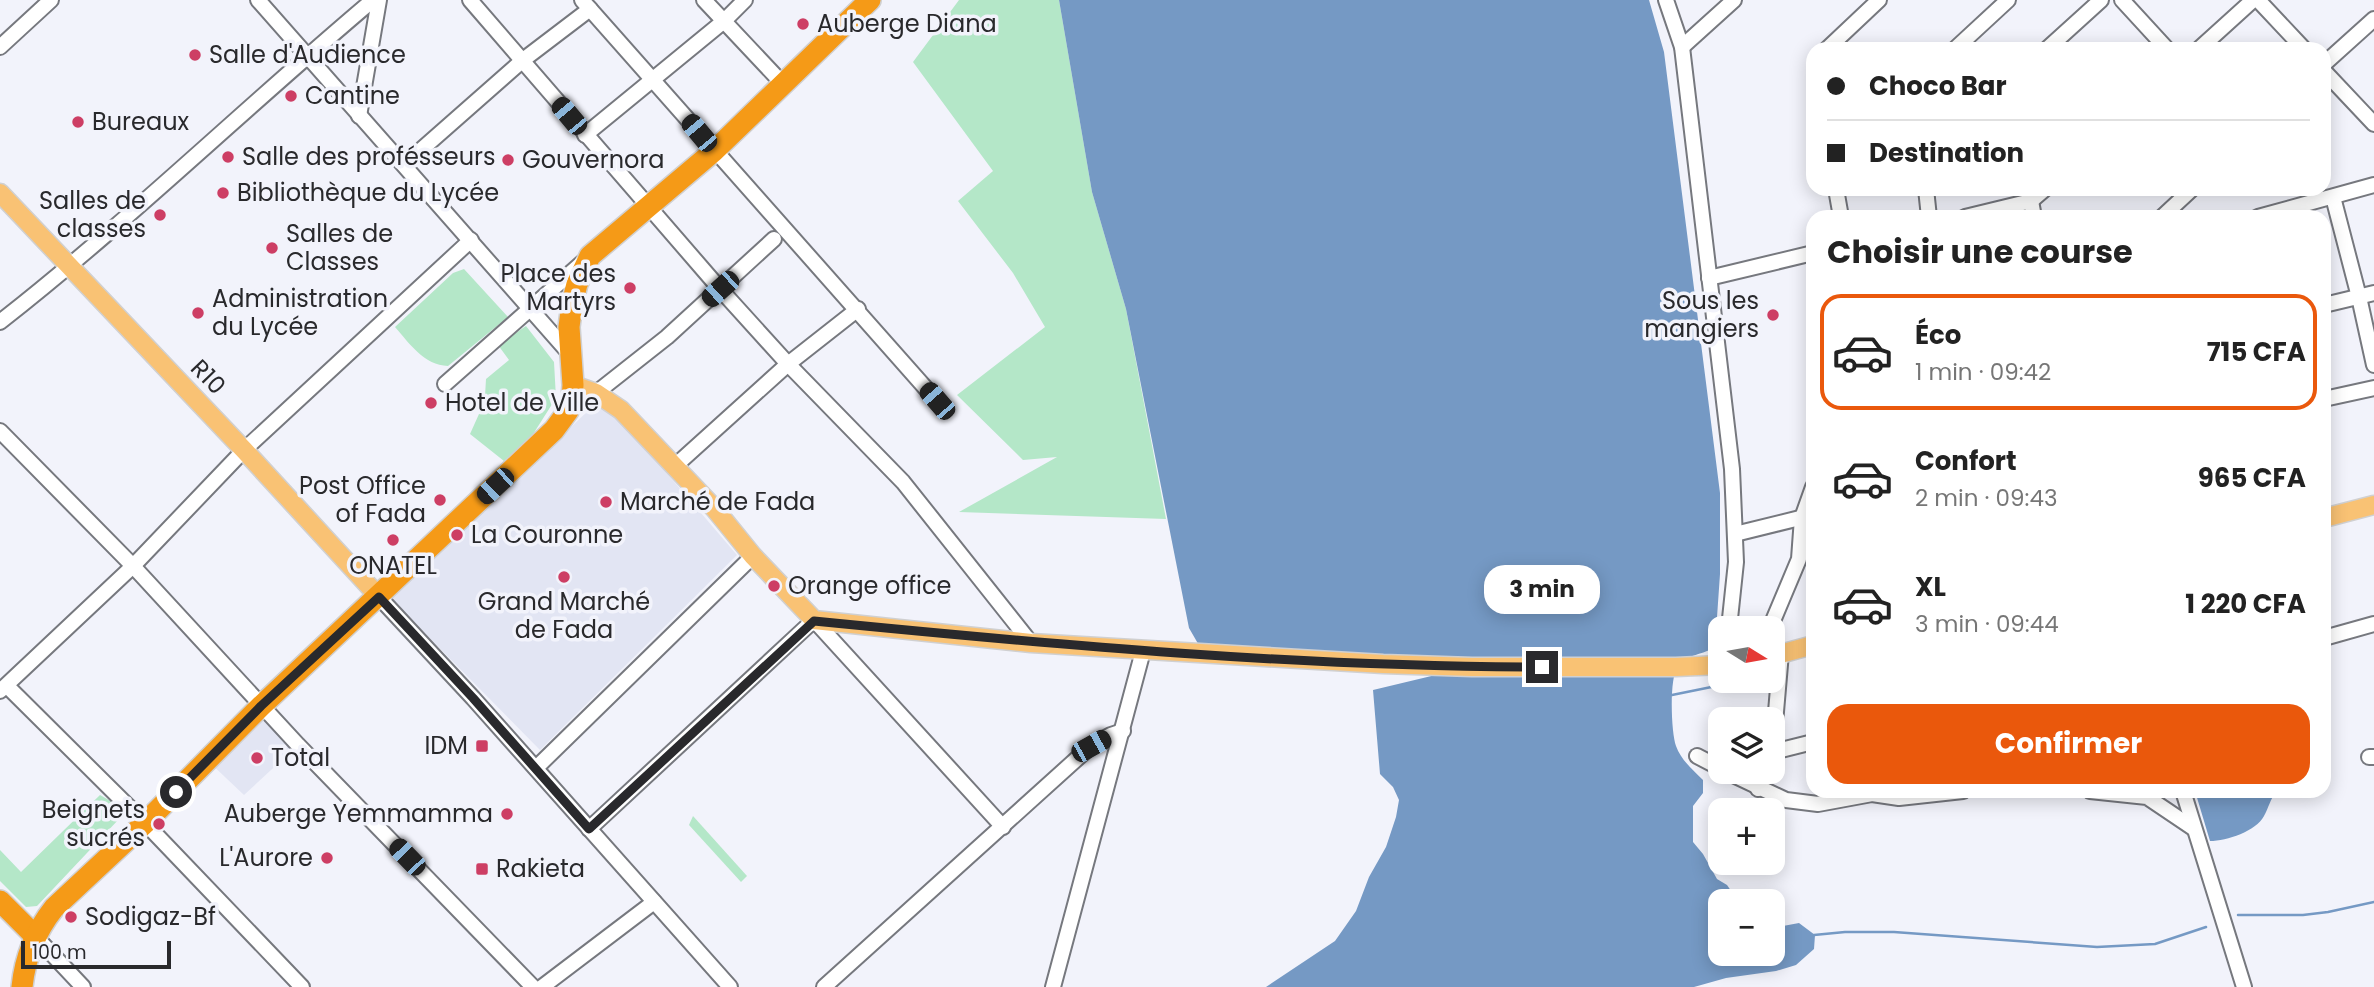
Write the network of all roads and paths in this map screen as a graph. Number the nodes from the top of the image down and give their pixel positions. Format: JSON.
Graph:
{"nodes":[{"id":1,"x":51,"y":0,"type":"edge"},
{"id":2,"x":258,"y":0,"type":"edge"},
{"id":3,"x":373,"y":0,"type":"edge"},
{"id":4,"x":379,"y":0,"type":"edge"},
{"id":5,"x":470,"y":0,"type":"edge"},
{"id":6,"x":704,"y":0,"type":"edge"},
{"id":7,"x":745,"y":0,"type":"edge"},
{"id":8,"x":870,"y":0,"type":"edge"},
{"id":9,"x":1666,"y":0,"type":"edge"},
{"id":10,"x":1734,"y":0,"type":"edge"},
{"id":11,"x":1879,"y":0,"type":"edge"},
{"id":12,"x":2008,"y":0,"type":"edge"},
{"id":13,"x":2101,"y":0,"type":"edge"},
{"id":14,"x":2122,"y":0,"type":"edge"},
{"id":15,"x":2256,"y":0,"type":"edge"},
{"id":16,"x":586,"y":4,"type":"edge"},
{"id":17,"x":2374,"y":19,"type":"edge"},
{"id":18,"x":724,"y":21,"type":"junction"},
{"id":19,"x":1834,"y":42,"type":"edge"},
{"id":20,"x":1963,"y":42,"type":"edge"},
{"id":21,"x":2055,"y":42,"type":"edge"},
{"id":22,"x":2160,"y":42,"type":"edge"},
{"id":23,"x":2207,"y":42,"type":"edge"},
{"id":24,"x":2297,"y":42,"type":"edge"},
{"id":25,"x":0,"y":47,"type":"edge"},
{"id":26,"x":1682,"y":47,"type":"junction"},
{"id":27,"x":306,"y":57,"type":"junction"},
{"id":28,"x":2331,"y":58,"type":"edge"},
{"id":29,"x":523,"y":60,"type":"junction"},
{"id":30,"x":2331,"y":78,"type":"edge"},
{"id":31,"x":654,"y":79,"type":"junction"},
{"id":32,"x":783,"y":84,"type":"junction"},
{"id":33,"x":359,"y":116,"type":"junction"},
{"id":34,"x":2374,"y":124,"type":"edge"},
{"id":35,"x":585,"y":135,"type":"junction"},
{"id":36,"x":714,"y":151,"type":"junction"},
{"id":37,"x":405,"y":164,"type":"junction"},
{"id":38,"x":2374,"y":185,"type":"edge"},
{"id":39,"x":0,"y":193,"type":"edge"},
{"id":40,"x":2037,"y":196,"type":"edge"},
{"id":41,"x":2184,"y":196,"type":"edge"},
{"id":42,"x":2333,"y":197,"type":"junction"},
{"id":43,"x":2031,"y":201,"type":"junction"},
{"id":44,"x":649,"y":206,"type":"junction"},
{"id":45,"x":1994,"y":210,"type":"edge"},
{"id":46,"x":2033,"y":210,"type":"edge"},
{"id":47,"x":2170,"y":210,"type":"edge"},
{"id":48,"x":2284,"y":210,"type":"edge"},
{"id":49,"x":774,"y":239,"type":"dead end"},
{"id":50,"x":471,"y":240,"type":"junction"},
{"id":51,"x":1806,"y":255,"type":"edge"},
{"id":52,"x":590,"y":256,"type":"junction"},
{"id":53,"x":69,"y":267,"type":"junction"},
{"id":54,"x":1709,"y":278,"type":"junction"},
{"id":55,"x":720,"y":289,"type":"junction"},
{"id":56,"x":2367,"y":295,"type":"edge"},
{"id":57,"x":2331,"y":303,"type":"edge"},
{"id":58,"x":532,"y":308,"type":"junction"},
{"id":59,"x":858,"y":309,"type":"junction"},
{"id":60,"x":0,"y":322,"type":"edge"},
{"id":61,"x":570,"y":354,"type":"junction"},
{"id":62,"x":788,"y":364,"type":"junction"},
{"id":63,"x":2374,"y":365,"type":"edge"},
{"id":64,"x":445,"y":384,"type":"dead end"},
{"id":65,"x":573,"y":385,"type":"junction"},
{"id":66,"x":2374,"y":388,"type":"edge"},
{"id":67,"x":596,"y":393,"type":"junction"},
{"id":68,"x":2331,"y":398,"type":"edge"},
{"id":69,"x":937,"y":401,"type":"dead end"},
{"id":70,"x":0,"y":431,"type":"edge"},
{"id":71,"x":244,"y":450,"type":"junction"},
{"id":72,"x":675,"y":467,"type":"junction"},
{"id":73,"x":2371,"y":509,"type":"edge"},
{"id":74,"x":1806,"y":517,"type":"edge"},
{"id":75,"x":2331,"y":517,"type":"edge"},
{"id":76,"x":1806,"y":522,"type":"edge"},
{"id":77,"x":1735,"y":534,"type":"junction"},
{"id":78,"x":753,"y":556,"type":"junction"},
{"id":79,"x":133,"y":566,"type":"junction"},
{"id":80,"x":379,"y":597,"type":"junction"},
{"id":81,"x":1731,"y":616,"type":"edge"},
{"id":82,"x":1775,"y":616,"type":"edge"},
{"id":83,"x":814,"y":621,"type":"junction"},
{"id":84,"x":2374,"y":624,"type":"edge"},
{"id":85,"x":2331,"y":636,"type":"edge"},
{"id":86,"x":1031,"y":643,"type":"junction"},
{"id":87,"x":1806,"y":647,"type":"edge"},
{"id":88,"x":1143,"y":651,"type":"junction"},
{"id":89,"x":1785,"y":652,"type":"edge"},
{"id":90,"x":1708,"y":666,"type":"edge"},
{"id":91,"x":4,"y":689,"type":"edge"},
{"id":92,"x":261,"y":706,"type":"junction"},
{"id":93,"x":1123,"y":731,"type":"junction"},
{"id":94,"x":1806,"y":744,"type":"edge"},
{"id":95,"x":1785,"y":748,"type":"edge"},
{"id":96,"x":1697,"y":756,"type":"dead end"},
{"id":97,"x":1708,"y":762,"type":"edge"},
{"id":98,"x":536,"y":768,"type":"junction"},
{"id":99,"x":1749,"y":784,"type":"edge"},
{"id":100,"x":1760,"y":784,"type":"edge"},
{"id":101,"x":1758,"y":789,"type":"junction"},
{"id":102,"x":1850,"y":798,"type":"edge"},
{"id":103,"x":2148,"y":798,"type":"edge"},
{"id":104,"x":2185,"y":798,"type":"edge"},
{"id":105,"x":145,"y":823,"type":"junction"},
{"id":106,"x":1003,"y":827,"type":"junction"},
{"id":107,"x":2193,"y":828,"type":"junction"},
{"id":108,"x":589,"y":829,"type":"junction"},
{"id":109,"x":0,"y":901,"type":"edge"},
{"id":110,"x":654,"y":902,"type":"junction"},
{"id":111,"x":35,"y":936,"type":"junction"},
{"id":112,"x":22,"y":987,"type":"edge"},
{"id":113,"x":83,"y":987,"type":"edge"},
{"id":114,"x":302,"y":987,"type":"edge"},
{"id":115,"x":533,"y":987,"type":"edge"},
{"id":116,"x":542,"y":987,"type":"edge"},
{"id":117,"x":730,"y":987,"type":"edge"},
{"id":118,"x":824,"y":987,"type":"edge"},
{"id":119,"x":1053,"y":987,"type":"edge"},
{"id":120,"x":2244,"y":987,"type":"edge"}],
"edges":[{"from":1,"to":25,"type":"street"},
{"from":2,"to":27,"type":"street"},
{"from":3,"to":27,"type":"street"},
{"from":4,"to":33,"type":"street"},
{"from":5,"to":29,"type":"street"},
{"from":6,"to":18,"type":"street"},
{"from":7,"to":18,"type":"street"},
{"from":8,"to":32,"type":"highway"},
{"from":9,"to":26,"type":"street"},
{"from":10,"to":26,"type":"street"},
{"from":11,"to":19,"type":"street"},
{"from":12,"to":20,"type":"street"},
{"from":13,"to":21,"type":"street"},
{"from":14,"to":22,"type":"street"},
{"from":15,"to":23,"type":"street"},
{"from":15,"to":24,"type":"street"},
{"from":16,"to":29,"type":"street"},
{"from":16,"to":31,"type":"street"},
{"from":17,"to":28,"type":"street"},
{"from":18,"to":31,"type":"street"},
{"from":18,"to":32,"type":"street"},
{"from":26,"to":54,"type":"street"},
{"from":27,"to":33,"type":"street"},
{"from":27,"to":53,"type":"street"},
{"from":29,"to":35,"type":"street"},
{"from":29,"to":37,"type":"street"},
{"from":30,"to":34,"type":"street"},
{"from":31,"to":35,"type":"street"},
{"from":31,"to":36,"type":"street"},
{"from":32,"to":36,"type":"highway"},
{"from":33,"to":37,"type":"street"},
{"from":35,"to":44,"type":"street"},
{"from":36,"to":44,"type":"highway"},
{"from":36,"to":59,"type":"street"},
{"from":37,"to":50,"type":"street"},
{"from":38,"to":42,"type":"street"},
{"from":39,"to":53,"type":"main road","name":"R10"},
{"from":40,"to":43,"type":"street"},
{"from":41,"to":47,"type":"street"},
{"from":42,"to":48,"type":"street"},
{"from":42,"to":56,"type":"street"},
{"from":43,"to":45,"type":"street"},
{"from":43,"to":46,"type":"street"},
{"from":44,"to":52,"type":"highway"},
{"from":44,"to":55,"type":"street"},
{"from":49,"to":55,"type":"street"},
{"from":50,"to":58,"type":"street"},
{"from":50,"to":71,"type":"street"},
{"from":51,"to":54,"type":"street"},
{"from":52,"to":58,"type":"street"},
{"from":52,"to":61,"type":"highway"},
{"from":53,"to":60,"type":"street"},
{"from":53,"to":71,"type":"main road","name":"R10"},
{"from":54,"to":77,"type":"street"},
{"from":55,"to":62,"type":"street"},
{"from":55,"to":67,"type":"street"},
{"from":56,"to":57,"type":"street"},
{"from":56,"to":63,"type":"street"},
{"from":58,"to":61,"type":"street"},
{"from":58,"to":64,"type":"street"},
{"from":59,"to":62,"type":"street"},
{"from":59,"to":69,"type":"street"},
{"from":61,"to":65,"type":"highway"},
{"from":62,"to":72,"type":"street"},
{"from":62,"to":86,"type":"street"},
{"from":65,"to":67,"type":"main road"},
{"from":65,"to":80,"type":"highway"},
{"from":66,"to":68,"type":"street"},
{"from":67,"to":72,"type":"main road"},
{"from":70,"to":79,"type":"street"},
{"from":71,"to":79,"type":"street"},
{"from":71,"to":80,"type":"main road","name":"R10"},
{"from":72,"to":78,"type":"main road"},
{"from":73,"to":75,"type":"main road"},
{"from":74,"to":77,"type":"street"},
{"from":76,"to":82,"type":"street"},
{"from":77,"to":81,"type":"street"},
{"from":78,"to":83,"type":"main road"},
{"from":78,"to":98,"type":"street"},
{"from":79,"to":91,"type":"street"},
{"from":79,"to":92,"type":"street"},
{"from":80,"to":92,"type":"highway"},
{"from":80,"to":98,"type":"street"},
{"from":83,"to":86,"type":"main road"},
{"from":83,"to":106,"type":"street"},
{"from":83,"to":108,"type":"street"},
{"from":84,"to":85,"type":"street"},
{"from":86,"to":88,"type":"main road"},
{"from":87,"to":89,"type":"main road"},
{"from":88,"to":90,"type":"main road"},
{"from":88,"to":93,"type":"street"},
{"from":91,"to":105,"type":"street"},
{"from":92,"to":105,"type":"highway"},
{"from":92,"to":115,"type":"street"},
{"from":93,"to":106,"type":"street"},
{"from":93,"to":119,"type":"street"},
{"from":94,"to":95,"type":"street"},
{"from":96,"to":97,"type":"street"},
{"from":98,"to":108,"type":"street"},
{"from":99,"to":101,"type":"street"},
{"from":100,"to":101,"type":"street"},
{"from":101,"to":102,"type":"street"},
{"from":103,"to":107,"type":"street"},
{"from":104,"to":107,"type":"street"},
{"from":105,"to":111,"type":"highway"},
{"from":105,"to":114,"type":"street"},
{"from":106,"to":118,"type":"street"},
{"from":107,"to":120,"type":"street"},
{"from":108,"to":110,"type":"street"},
{"from":109,"to":111,"type":"highway"},
{"from":110,"to":116,"type":"street"},
{"from":110,"to":117,"type":"street"},
{"from":111,"to":112,"type":"highway"},
{"from":111,"to":113,"type":"street"}]}
